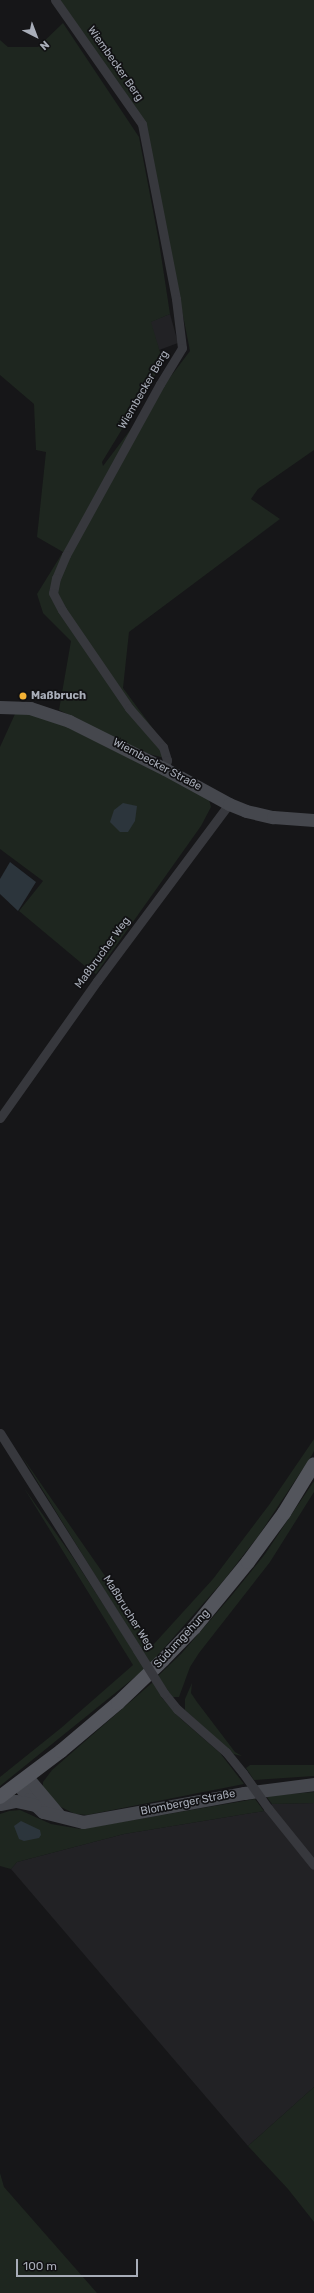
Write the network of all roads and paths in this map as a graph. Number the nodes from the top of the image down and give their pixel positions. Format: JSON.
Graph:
{"nodes":[{"id":1,"x":55,"y":0,"type":"edge"},
{"id":2,"x":0,"y":708,"type":"edge"},
{"id":3,"x":165,"y":769,"type":"junction"},
{"id":4,"x":229,"y":804,"type":"junction"},
{"id":5,"x":314,"y":820,"type":"edge"},
{"id":6,"x":0,"y":1118,"type":"edge"},
{"id":7,"x":0,"y":1433,"type":"edge"},
{"id":8,"x":314,"y":1464,"type":"edge"},
{"id":9,"x":22,"y":1781,"type":"junction"},
{"id":10,"x":314,"y":1784,"type":"edge"},
{"id":11,"x":0,"y":1797,"type":"edge"},
{"id":12,"x":0,"y":1804,"type":"edge"},
{"id":13,"x":35,"y":1806,"type":"junction"},
{"id":14,"x":62,"y":1818,"type":"junction"},
{"id":15,"x":314,"y":1865,"type":"edge"}],
"edges":[{"from":1,"to":3,"type":"street","name":"Wiembecker Berg"},
{"from":2,"to":3,"type":"street","name":"Wiembecker Straße"},
{"from":3,"to":4,"type":"street","name":"Wiembecker Straße"},
{"from":4,"to":5,"type":"street","name":"Wiembecker Straße"},
{"from":4,"to":6,"type":"street","name":"Maßbrucher Weg"},
{"from":7,"to":15,"type":"street","name":"Maßbrucher Weg","bridge":true},
{"from":8,"to":9,"type":"main road","name":"Südumgehung"},
{"from":9,"to":11,"type":"main road"},
{"from":9,"to":13,"type":"street","name":"Blomberger Straße"},
{"from":9,"to":14,"type":"street"},
{"from":10,"to":14,"type":"street","name":"Blomberger Straße"},
{"from":12,"to":13,"type":"street"},
{"from":13,"to":14,"type":"street","name":"Blomberger Straße"}]}
